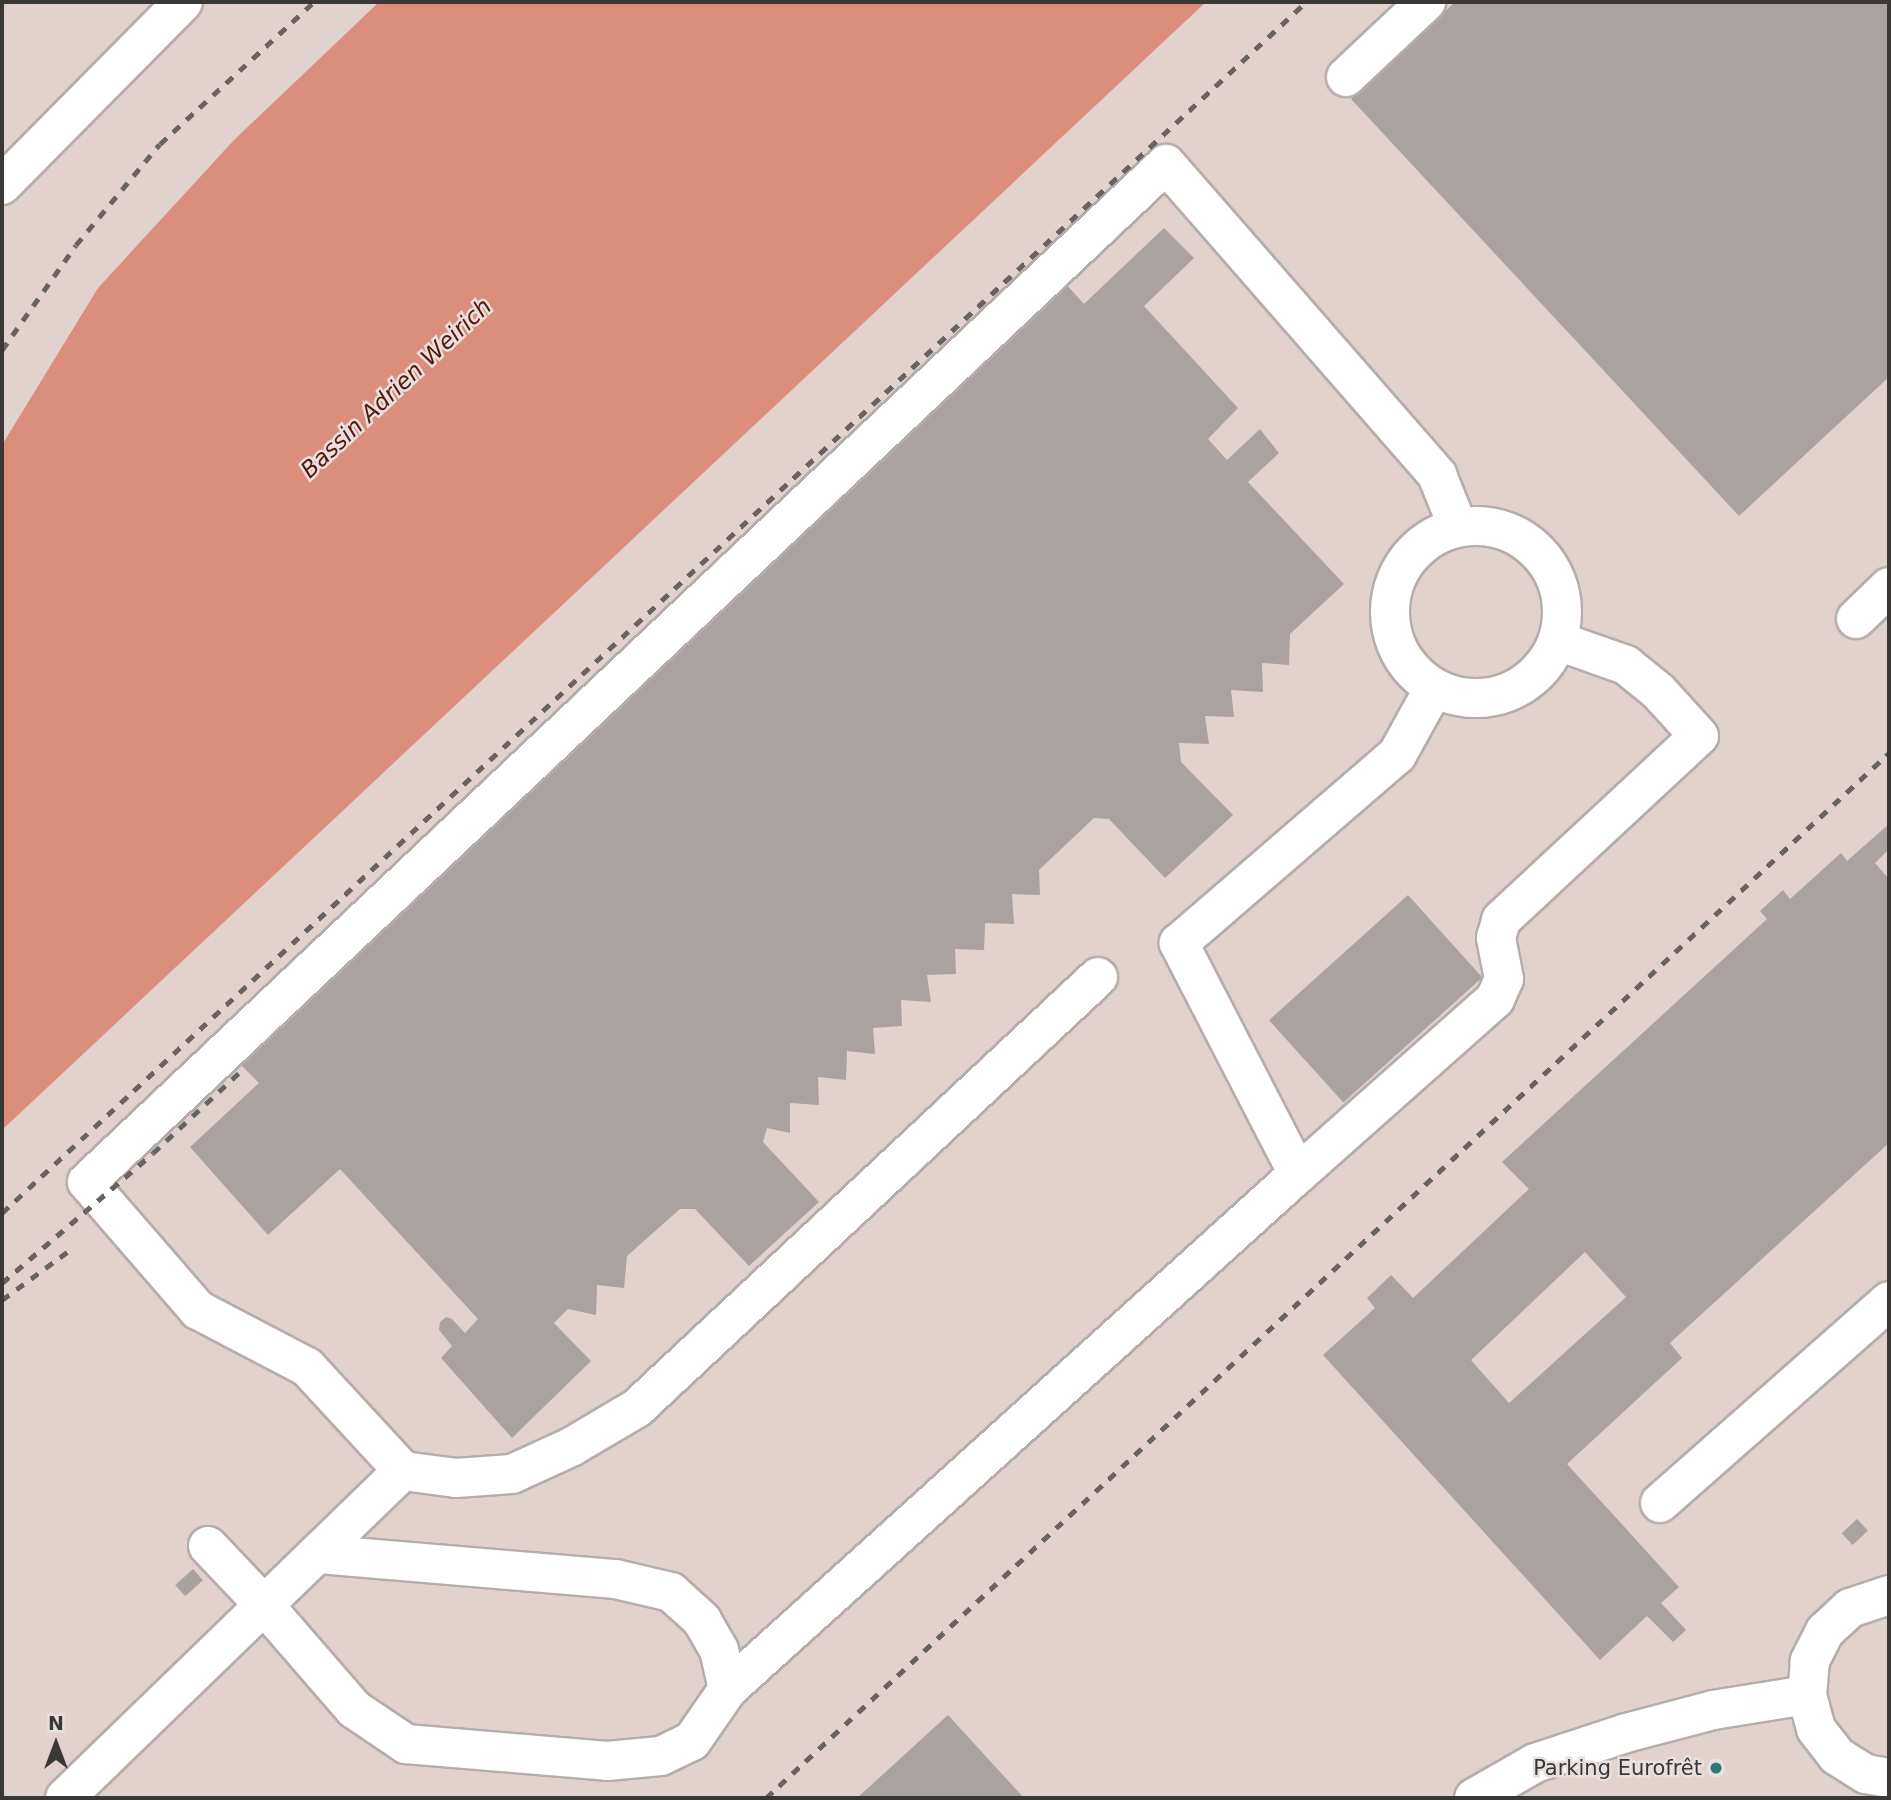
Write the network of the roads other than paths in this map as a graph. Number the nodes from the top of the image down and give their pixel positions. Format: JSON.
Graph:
{"nodes":[{"id":1,"x":183,"y":2,"type":"edge"},
{"id":2,"x":1426,"y":2,"type":"edge"},
{"id":3,"x":1346,"y":77,"type":"dead end"},
{"id":4,"x":2,"y":184,"type":"edge"},
{"id":5,"x":1458,"y":527,"type":"junction"},
{"id":6,"x":1889,"y":587,"type":"edge"},
{"id":7,"x":1856,"y":619,"type":"dead end"},
{"id":8,"x":1558,"y":640,"type":"junction"},
{"id":9,"x":1434,"y":688,"type":"junction"},
{"id":10,"x":1098,"y":977,"type":"dead end"},
{"id":11,"x":1298,"y":1174,"type":"junction"},
{"id":12,"x":1889,"y":1301,"type":"edge"},
{"id":13,"x":403,"y":1471,"type":"junction"},
{"id":14,"x":1660,"y":1503,"type":"dead end"},
{"id":15,"x":208,"y":1546,"type":"dead end"},
{"id":16,"x":317,"y":1554,"type":"junction"},
{"id":17,"x":1889,"y":1595,"type":"edge"},
{"id":18,"x":264,"y":1605,"type":"junction"},
{"id":19,"x":729,"y":1689,"type":"junction"},
{"id":20,"x":1807,"y":1695,"type":"junction"},
{"id":21,"x":1889,"y":1778,"type":"edge"},
{"id":22,"x":65,"y":1798,"type":"edge"},
{"id":23,"x":1474,"y":1798,"type":"edge"}],
"edges":[{"from":1,"to":4,"type":"street"},
{"from":2,"to":3,"type":"street"},
{"from":5,"to":8,"type":"street"},
{"from":5,"to":9,"type":"street"},
{"from":5,"to":13,"type":"street"},
{"from":6,"to":7,"type":"street"},
{"from":8,"to":9,"type":"street"},
{"from":8,"to":11,"type":"street"},
{"from":9,"to":11,"type":"street"},
{"from":10,"to":13,"type":"street"},
{"from":11,"to":19,"type":"street"},
{"from":12,"to":14,"type":"street"},
{"from":13,"to":16,"type":"street"},
{"from":15,"to":18,"type":"street"},
{"from":16,"to":18,"type":"street"},
{"from":16,"to":19,"type":"street"},
{"from":17,"to":20,"type":"street"},
{"from":18,"to":19,"type":"street"},
{"from":18,"to":22,"type":"street"},
{"from":20,"to":21,"type":"street"},
{"from":20,"to":23,"type":"street"}]}
